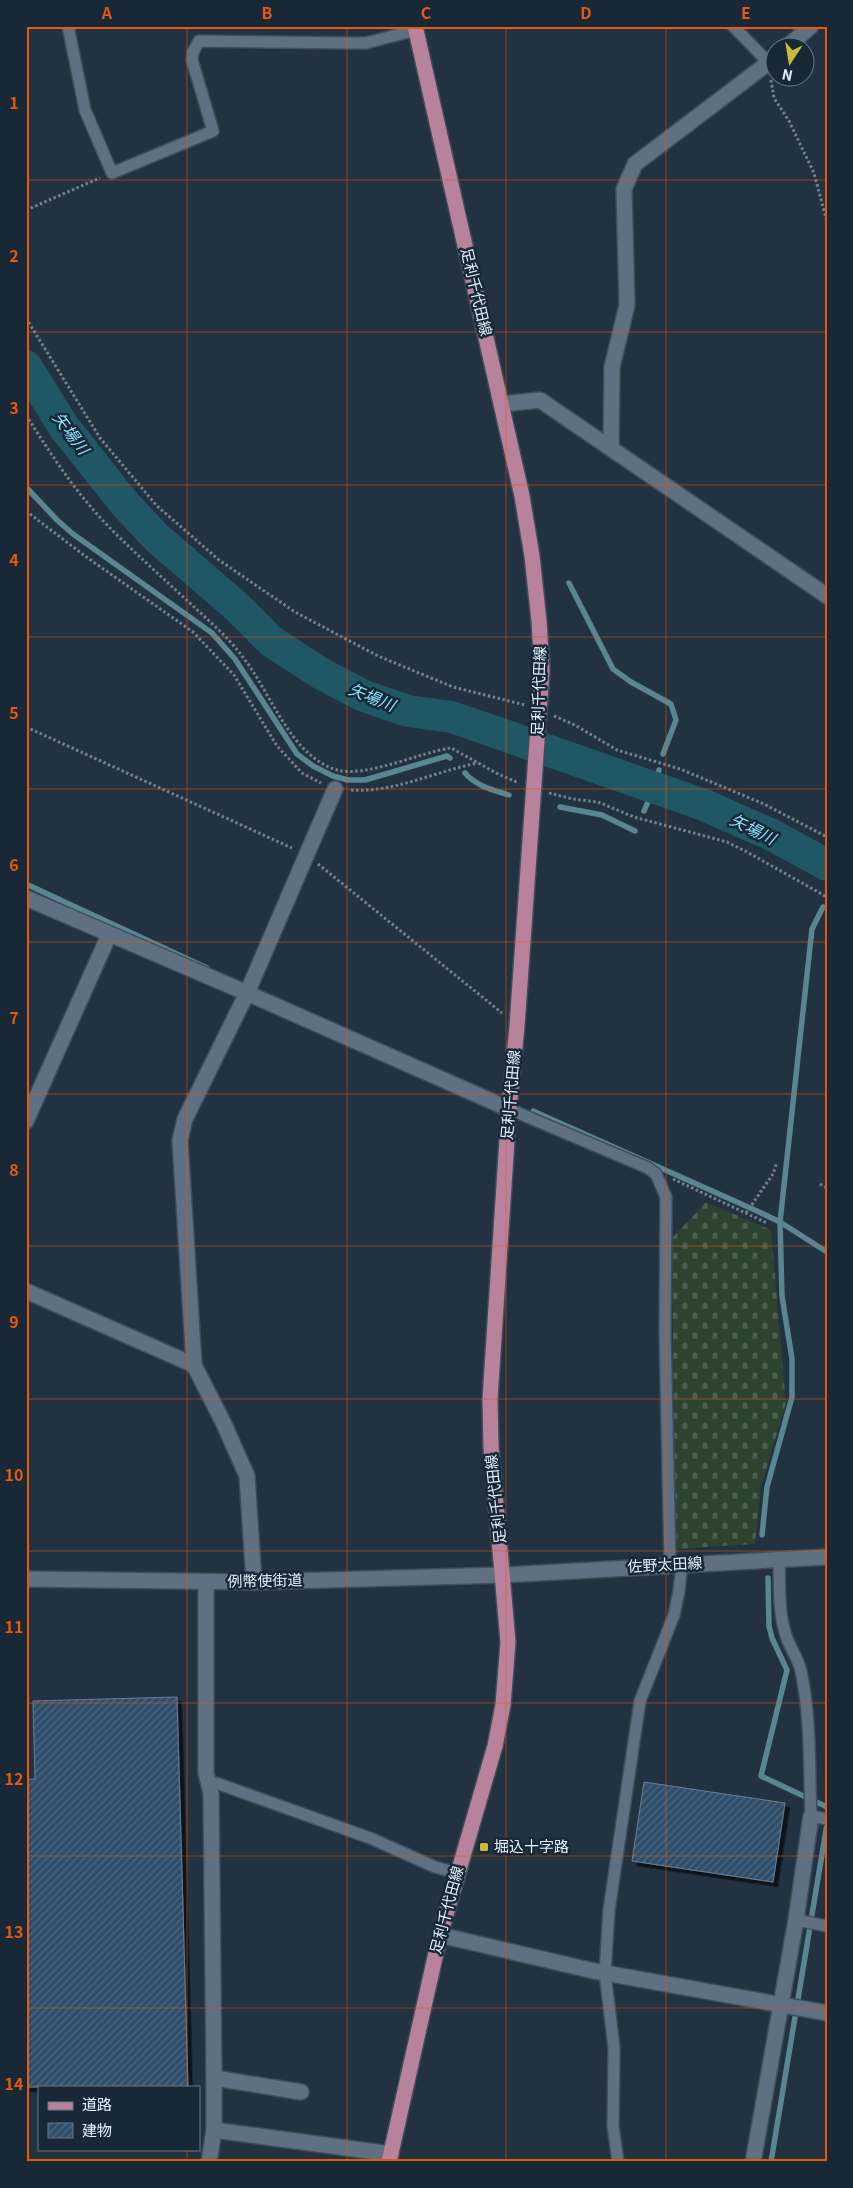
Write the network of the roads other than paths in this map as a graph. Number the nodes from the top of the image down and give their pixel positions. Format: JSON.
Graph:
{"nodes":[{"id":1,"x":68,"y":26,"type":"edge"},
{"id":2,"x":733,"y":26,"type":"edge"},
{"id":3,"x":811,"y":26,"type":"edge"},
{"id":4,"x":415,"y":28,"type":"edge"},
{"id":5,"x":797,"y":38,"type":"edge"},
{"id":6,"x":766,"y":55,"type":"edge"},
{"id":7,"x":766,"y":65,"type":"edge"},
{"id":8,"x":502,"y":404,"type":"junction"},
{"id":9,"x":611,"y":448,"type":"junction"},
{"id":10,"x":827,"y":596,"type":"edge"},
{"id":11,"x":335,"y":789,"type":"road end"},
{"id":12,"x":26,"y":898,"type":"edge"},
{"id":13,"x":109,"y":935,"type":"junction"},
{"id":14,"x":246,"y":993,"type":"junction"},
{"id":15,"x":509,"y":1109,"type":"junction"},
{"id":16,"x":26,"y":1121,"type":"edge"},
{"id":17,"x":26,"y":1291,"type":"edge"},
{"id":18,"x":194,"y":1365,"type":"junction"},
{"id":19,"x":827,"y":1557,"type":"edge"},
{"id":20,"x":779,"y":1560,"type":"junction"},
{"id":21,"x":676,"y":1564,"type":"junction"},
{"id":22,"x":503,"y":1575,"type":"junction"},
{"id":23,"x":26,"y":1579,"type":"edge"},
{"id":24,"x":254,"y":1582,"type":"junction"},
{"id":25,"x":206,"y":1583,"type":"junction"},
{"id":26,"x":208,"y":1782,"type":"junction"},
{"id":27,"x":811,"y":1816,"type":"junction"},
{"id":28,"x":827,"y":1819,"type":"edge"},
{"id":29,"x":457,"y":1873,"type":"junction"},
{"id":30,"x":796,"y":1920,"type":"junction"},
{"id":31,"x":827,"y":1926,"type":"edge"},
{"id":32,"x":440,"y":1935,"type":"junction"},
{"id":33,"x":604,"y":1973,"type":"junction"},
{"id":34,"x":781,"y":2004,"type":"junction"},
{"id":35,"x":827,"y":2013,"type":"edge"},
{"id":36,"x":214,"y":2078,"type":"junction"},
{"id":37,"x":301,"y":2092,"type":"dead end"},
{"id":38,"x":214,"y":2130,"type":"junction"},
{"id":39,"x":390,"y":2158,"type":"edge"},
{"id":40,"x":209,"y":2162,"type":"edge"},
{"id":41,"x":618,"y":2162,"type":"edge"},
{"id":42,"x":753,"y":2162,"type":"edge"}],
"edges":[{"from":1,"to":4,"type":"lane"},
{"from":2,"to":6,"type":"lane"},
{"from":3,"to":5,"type":"street"},
{"from":4,"to":8,"type":"main road","name":"足利千代田線"},
{"from":7,"to":9,"type":"street"},
{"from":8,"to":9,"type":"street"},
{"from":8,"to":15,"type":"main road","name":"足利千代田線"},
{"from":9,"to":10,"type":"street"},
{"from":11,"to":14,"type":"street"},
{"from":12,"to":13,"type":"street"},
{"from":13,"to":14,"type":"street"},
{"from":13,"to":16,"type":"street"},
{"from":14,"to":15,"type":"street"},
{"from":14,"to":18,"type":"street"},
{"from":15,"to":21,"type":"lane"},
{"from":15,"to":22,"type":"main road","name":"足利千代田線"},
{"from":17,"to":18,"type":"street"},
{"from":18,"to":24,"type":"street"},
{"from":19,"to":20,"type":"street","name":"佐野太田線"},
{"from":20,"to":21,"type":"street","name":"佐野太田線"},
{"from":20,"to":27,"type":"lane"},
{"from":21,"to":22,"type":"street","name":"佐野太田線"},
{"from":21,"to":33,"type":"lane"},
{"from":22,"to":24,"type":"street","name":"例幣使街道"},
{"from":22,"to":29,"type":"main road","name":"足利千代田線"},
{"from":23,"to":25,"type":"street","name":"例幣使街道"},
{"from":24,"to":25,"type":"street","name":"例幣使街道"},
{"from":25,"to":26,"type":"street"},
{"from":26,"to":29,"type":"lane"},
{"from":26,"to":36,"type":"street"},
{"from":27,"to":28,"type":"lane"},
{"from":27,"to":30,"type":"street"},
{"from":29,"to":32,"type":"main road","name":"足利千代田線"},
{"from":30,"to":31,"type":"lane"},
{"from":30,"to":34,"type":"street"},
{"from":32,"to":33,"type":"street"},
{"from":32,"to":39,"type":"main road","name":"足利千代田線"},
{"from":33,"to":34,"type":"street"},
{"from":33,"to":41,"type":"lane"},
{"from":34,"to":35,"type":"street"},
{"from":34,"to":42,"type":"street"},
{"from":36,"to":37,"type":"street"},
{"from":36,"to":38,"type":"street"},
{"from":38,"to":39,"type":"street"},
{"from":38,"to":40,"type":"street"}]}
